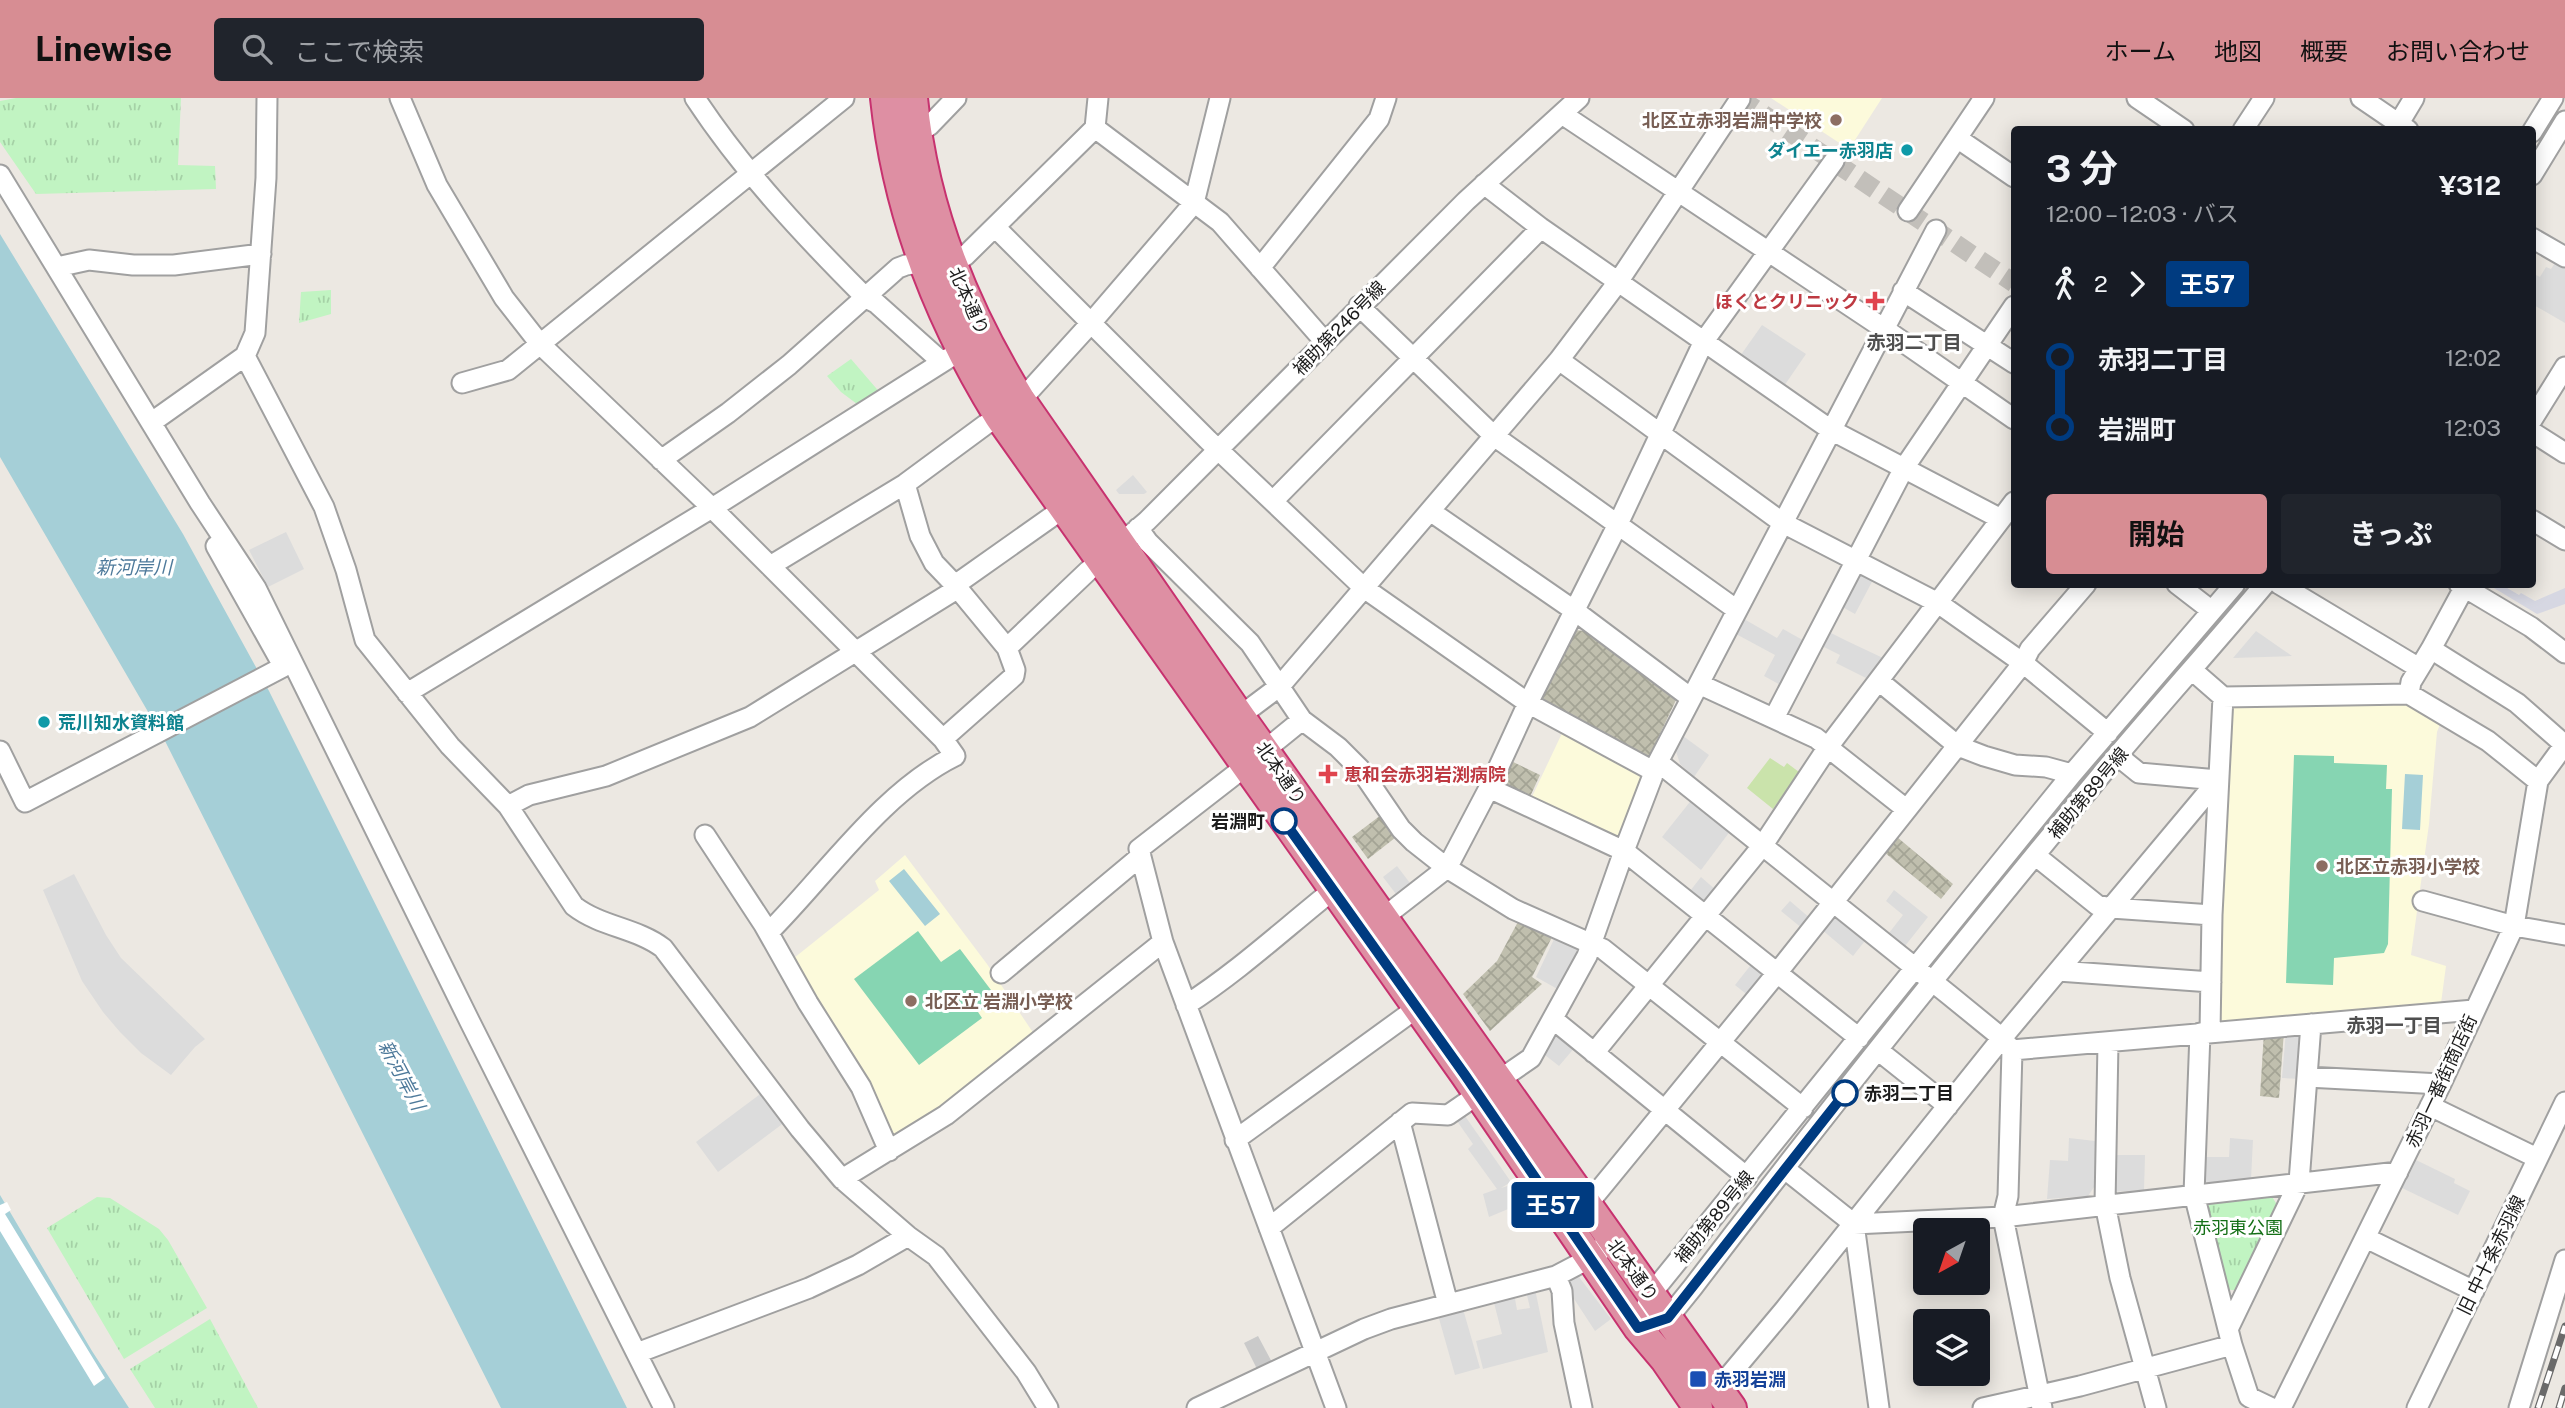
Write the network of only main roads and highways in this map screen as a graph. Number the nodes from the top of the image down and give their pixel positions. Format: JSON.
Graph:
{"nodes":[{"id":1,"x":885,"y":98,"type":"edge"},
{"id":2,"x":913,"y":98,"type":"edge"},
{"id":3,"x":936,"y":261,"type":"junction"},
{"id":4,"x":1010,"y":408,"type":"junction"},
{"id":5,"x":1120,"y":544,"type":"junction"},
{"id":6,"x":1255,"y":758,"type":"junction"},
{"id":7,"x":1489,"y":1088,"type":"junction"},
{"id":8,"x":1716,"y":1402,"type":"edge"}],
"edges":[{"from":1,"to":3,"type":"highway","name":"北本通り"},
{"from":2,"to":3,"type":"highway","name":"北本通り"},
{"from":3,"to":4,"type":"highway","name":"北本通り"},
{"from":3,"to":4,"type":"highway","name":"北本通り"},
{"from":4,"to":5,"type":"highway","name":"北本通り"},
{"from":4,"to":5,"type":"highway","name":"北本通り"},
{"from":5,"to":6,"type":"highway","name":"北本通り"},
{"from":5,"to":6,"type":"highway","name":"北本通り"},
{"from":6,"to":7,"type":"highway","name":"北本通り"},
{"from":6,"to":7,"type":"highway","name":"北本通り"},
{"from":7,"to":8,"type":"highway","name":"北本通り"},
{"from":7,"to":8,"type":"highway","name":"北本通り"}]}
